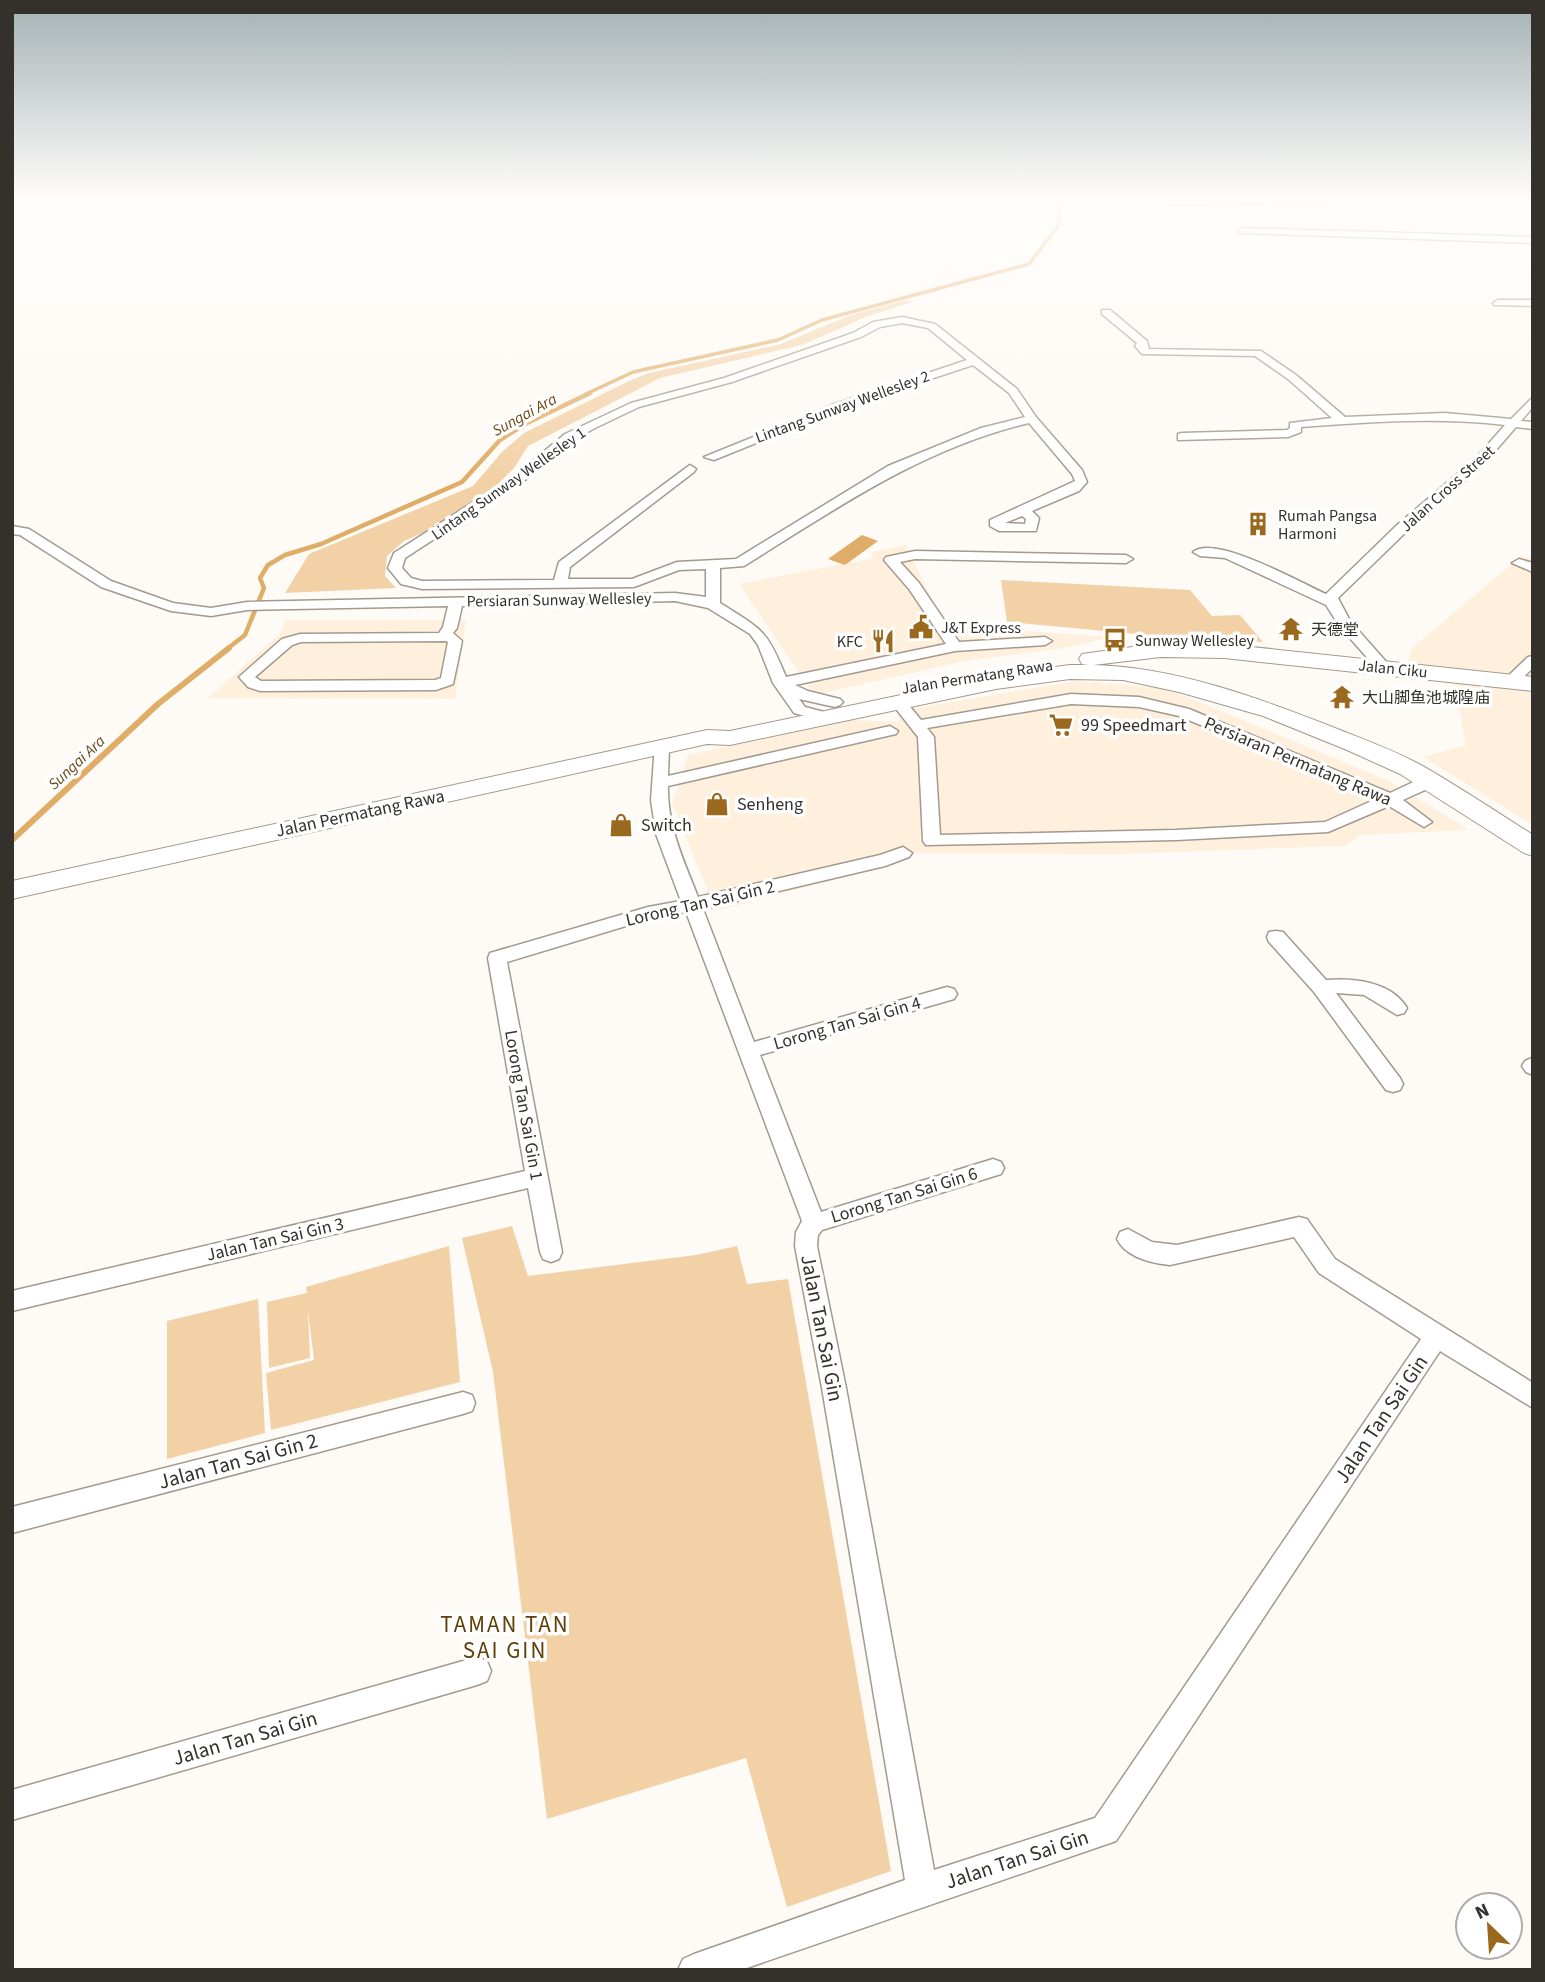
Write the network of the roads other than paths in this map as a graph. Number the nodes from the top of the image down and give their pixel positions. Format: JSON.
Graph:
{"nodes":[{"id":1,"x":1499,"y":303,"type":"dead end"},
{"id":2,"x":1533,"y":303,"type":"edge"},
{"id":3,"x":1106,"y":313,"type":"dead end"},
{"id":4,"x":975,"y":361,"type":"junction"},
{"id":5,"x":1533,"y":400,"type":"edge"},
{"id":6,"x":1032,"y":419,"type":"junction"},
{"id":7,"x":1344,"y":422,"type":"junction"},
{"id":8,"x":1515,"y":423,"type":"junction"},
{"id":9,"x":1533,"y":426,"type":"edge"},
{"id":10,"x":1182,"y":437,"type":"dead end"},
{"id":11,"x":710,"y":457,"type":"dead end"},
{"id":12,"x":690,"y":469,"type":"dead end"},
{"id":13,"x":1023,"y":511,"type":"dead end"},
{"id":14,"x":12,"y":530,"type":"edge"},
{"id":15,"x":1200,"y":552,"type":"dead end"},
{"id":16,"x":1126,"y":559,"type":"dead end"},
{"id":17,"x":685,"y":566,"type":"junction"},
{"id":18,"x":713,"y":566,"type":"junction"},
{"id":19,"x":560,"y":584,"type":"junction"},
{"id":20,"x":683,"y":597,"type":"junction"},
{"id":21,"x":456,"y":601,"type":"junction"},
{"id":22,"x":1331,"y":602,"type":"junction"},
{"id":23,"x":713,"y":605,"type":"junction"},
{"id":24,"x":443,"y":637,"type":"junction"},
{"id":25,"x":1045,"y":641,"type":"dead end"},
{"id":26,"x":956,"y":647,"type":"junction"},
{"id":27,"x":1253,"y":653,"type":"junction"},
{"id":28,"x":1112,"y":656,"type":"junction"},
{"id":29,"x":1533,"y":660,"type":"edge"},
{"id":30,"x":1384,"y":667,"type":"junction"},
{"id":31,"x":1134,"y":675,"type":"junction"},
{"id":32,"x":780,"y":683,"type":"junction"},
{"id":33,"x":1522,"y":683,"type":"edge"},
{"id":34,"x":898,"y":701,"type":"junction"},
{"id":35,"x":829,"y":709,"type":"junction"},
{"id":36,"x":799,"y":710,"type":"junction"},
{"id":37,"x":1271,"y":711,"type":"junction"},
{"id":38,"x":919,"y":725,"type":"junction"},
{"id":39,"x":890,"y":731,"type":"dead end"},
{"id":40,"x":707,"y":737,"type":"junction"},
{"id":41,"x":661,"y":747,"type":"junction"},
{"id":42,"x":1430,"y":781,"type":"junction"},
{"id":43,"x":660,"y":783,"type":"junction"},
{"id":44,"x":1391,"y":799,"type":"junction"},
{"id":45,"x":1424,"y":822,"type":"dead end"},
{"id":46,"x":1533,"y":847,"type":"edge"},
{"id":47,"x":904,"y":853,"type":"dead end"},
{"id":48,"x":12,"y":890,"type":"edge"},
{"id":49,"x":692,"y":903,"type":"junction"},
{"id":50,"x":1276,"y":937,"type":"dead end"},
{"id":51,"x":497,"y":958,"type":"joint"},
{"id":52,"x":1321,"y":987,"type":"junction"},
{"id":53,"x":947,"y":994,"type":"dead end"},
{"id":54,"x":1397,"y":1007,"type":"dead end"},
{"id":55,"x":748,"y":1051,"type":"junction"},
{"id":56,"x":1393,"y":1084,"type":"dead end"},
{"id":57,"x":993,"y":1168,"type":"dead end"},
{"id":58,"x":538,"y":1177,"type":"junction"},
{"id":59,"x":814,"y":1223,"type":"junction"},
{"id":60,"x":1128,"y":1239,"type":"dead end"},
{"id":61,"x":551,"y":1252,"type":"dead end"},
{"id":62,"x":12,"y":1301,"type":"edge"},
{"id":63,"x":1437,"y":1336,"type":"junction"},
{"id":64,"x":1533,"y":1397,"type":"edge"},
{"id":65,"x":463,"y":1403,"type":"dead end"},
{"id":66,"x":12,"y":1520,"type":"edge"},
{"id":67,"x":477,"y":1671,"type":"dead end"},
{"id":68,"x":12,"y":1805,"type":"edge"},
{"id":69,"x":922,"y":1890,"type":"junction"},
{"id":70,"x":694,"y":1970,"type":"edge"}],
"edges":[{"from":1,"to":2,"type":"street"},
{"from":3,"to":7,"type":"street"},
{"from":4,"to":6,"type":"street"},
{"from":4,"to":11,"type":"street","name":"Lintang Sunway Wellesley 2"},
{"from":4,"to":19,"type":"street","name":"Lintang Sunway Wellesley 1"},
{"from":5,"to":8,"type":"street","name":"Jalan Cross Street"},
{"from":6,"to":13,"type":"street"},
{"from":6,"to":18,"type":"street","name":"Lintang Sunway Wellesley 1"},
{"from":7,"to":8,"type":"street"},
{"from":7,"to":10,"type":"street"},
{"from":8,"to":9,"type":"street"},
{"from":8,"to":22,"type":"street","name":"Jalan Cross Street"},
{"from":12,"to":19,"type":"street"},
{"from":14,"to":21,"type":"street","name":"Persiaran Sunway Wellesley"},
{"from":15,"to":22,"type":"street"},
{"from":16,"to":26,"type":"street"},
{"from":17,"to":18,"type":"street","name":"Lintang Sunway Wellesley 1"},
{"from":17,"to":19,"type":"street","name":"Lintang Sunway Wellesley 1"},
{"from":17,"to":20,"type":"street"},
{"from":18,"to":23,"type":"street"},
{"from":20,"to":21,"type":"street","name":"Persiaran Sunway Wellesley"},
{"from":20,"to":23,"type":"street","name":"Persiaran Sunway Wellesley"},
{"from":21,"to":24,"type":"street"},
{"from":22,"to":30,"type":"street"},
{"from":23,"to":32,"type":"street","name":"Persiaran Sunway Wellesley"},
{"from":24,"to":24,"type":"street"},
{"from":25,"to":26,"type":"street"},
{"from":26,"to":32,"type":"street"},
{"from":27,"to":28,"type":"main road","name":"Jalan Permatang Rawa"},
{"from":27,"to":30,"type":"main road","name":"Jalan Ciku"},
{"from":27,"to":37,"type":"main road"},
{"from":28,"to":31,"type":"main road"},
{"from":28,"to":35,"type":"main road","name":"Jalan Permatang Rawa"},
{"from":29,"to":33,"type":"street"},
{"from":30,"to":33,"type":"main road","name":"Jalan Ciku"},
{"from":31,"to":34,"type":"main road","name":"Jalan Permatang Rawa"},
{"from":31,"to":37,"type":"main road","name":"Jalan Permatang Rawa"},
{"from":32,"to":35,"type":"street"},
{"from":32,"to":36,"type":"street","name":"Persiaran Sunway Wellesley"},
{"from":34,"to":35,"type":"main road","name":"Jalan Permatang Rawa"},
{"from":34,"to":38,"type":"street"},
{"from":35,"to":36,"type":"main road","name":"Jalan Permatang Rawa"},
{"from":35,"to":40,"type":"main road","name":"Jalan Permatang Rawa"},
{"from":36,"to":40,"type":"main road","name":"Jalan Permatang Rawa"},
{"from":37,"to":42,"type":"main road"},
{"from":38,"to":44,"type":"street","name":"Persiaran Permatang Rawa"},
{"from":38,"to":44,"type":"street"},
{"from":39,"to":43,"type":"street"},
{"from":40,"to":41,"type":"main road","name":"Jalan Permatang Rawa"},
{"from":41,"to":43,"type":"street"},
{"from":41,"to":48,"type":"main road","name":"Jalan Permatang Rawa"},
{"from":42,"to":44,"type":"street"},
{"from":42,"to":46,"type":"main road"},
{"from":43,"to":49,"type":"street"},
{"from":44,"to":45,"type":"street","name":"Persiaran Permatang Rawa"},
{"from":47,"to":49,"type":"street","name":"Lorong Tan Sai Gin 2"},
{"from":49,"to":51,"type":"street","name":"Lorong Tan Sai Gin 2"},
{"from":49,"to":55,"type":"street"},
{"from":50,"to":52,"type":"street"},
{"from":51,"to":58,"type":"street","name":"Lorong Tan Sai Gin 1"},
{"from":52,"to":54,"type":"street"},
{"from":52,"to":56,"type":"street"},
{"from":53,"to":55,"type":"street","name":"Lorong Tan Sai Gin 4"},
{"from":55,"to":59,"type":"street"},
{"from":57,"to":59,"type":"street","name":"Lorong Tan Sai Gin 6"},
{"from":58,"to":61,"type":"street","name":"Lorong Tan Sai Gin 1"},
{"from":58,"to":62,"type":"street","name":"Jalan Tan Sai Gin 3"},
{"from":59,"to":69,"type":"street","name":"Jalan Tan Sai Gin"},
{"from":60,"to":63,"type":"street","name":"Jalan Tan Sai Gin"},
{"from":63,"to":64,"type":"street","name":"Jalan Tan Sai Gin"},
{"from":63,"to":69,"type":"street","name":"Jalan Tan Sai Gin"},
{"from":65,"to":66,"type":"street","name":"Jalan Tan Sai Gin 2"},
{"from":67,"to":68,"type":"street","name":"Jalan Tan Sai Gin"},
{"from":69,"to":70,"type":"street","name":"Jalan Tan Sai Gin"}]}
